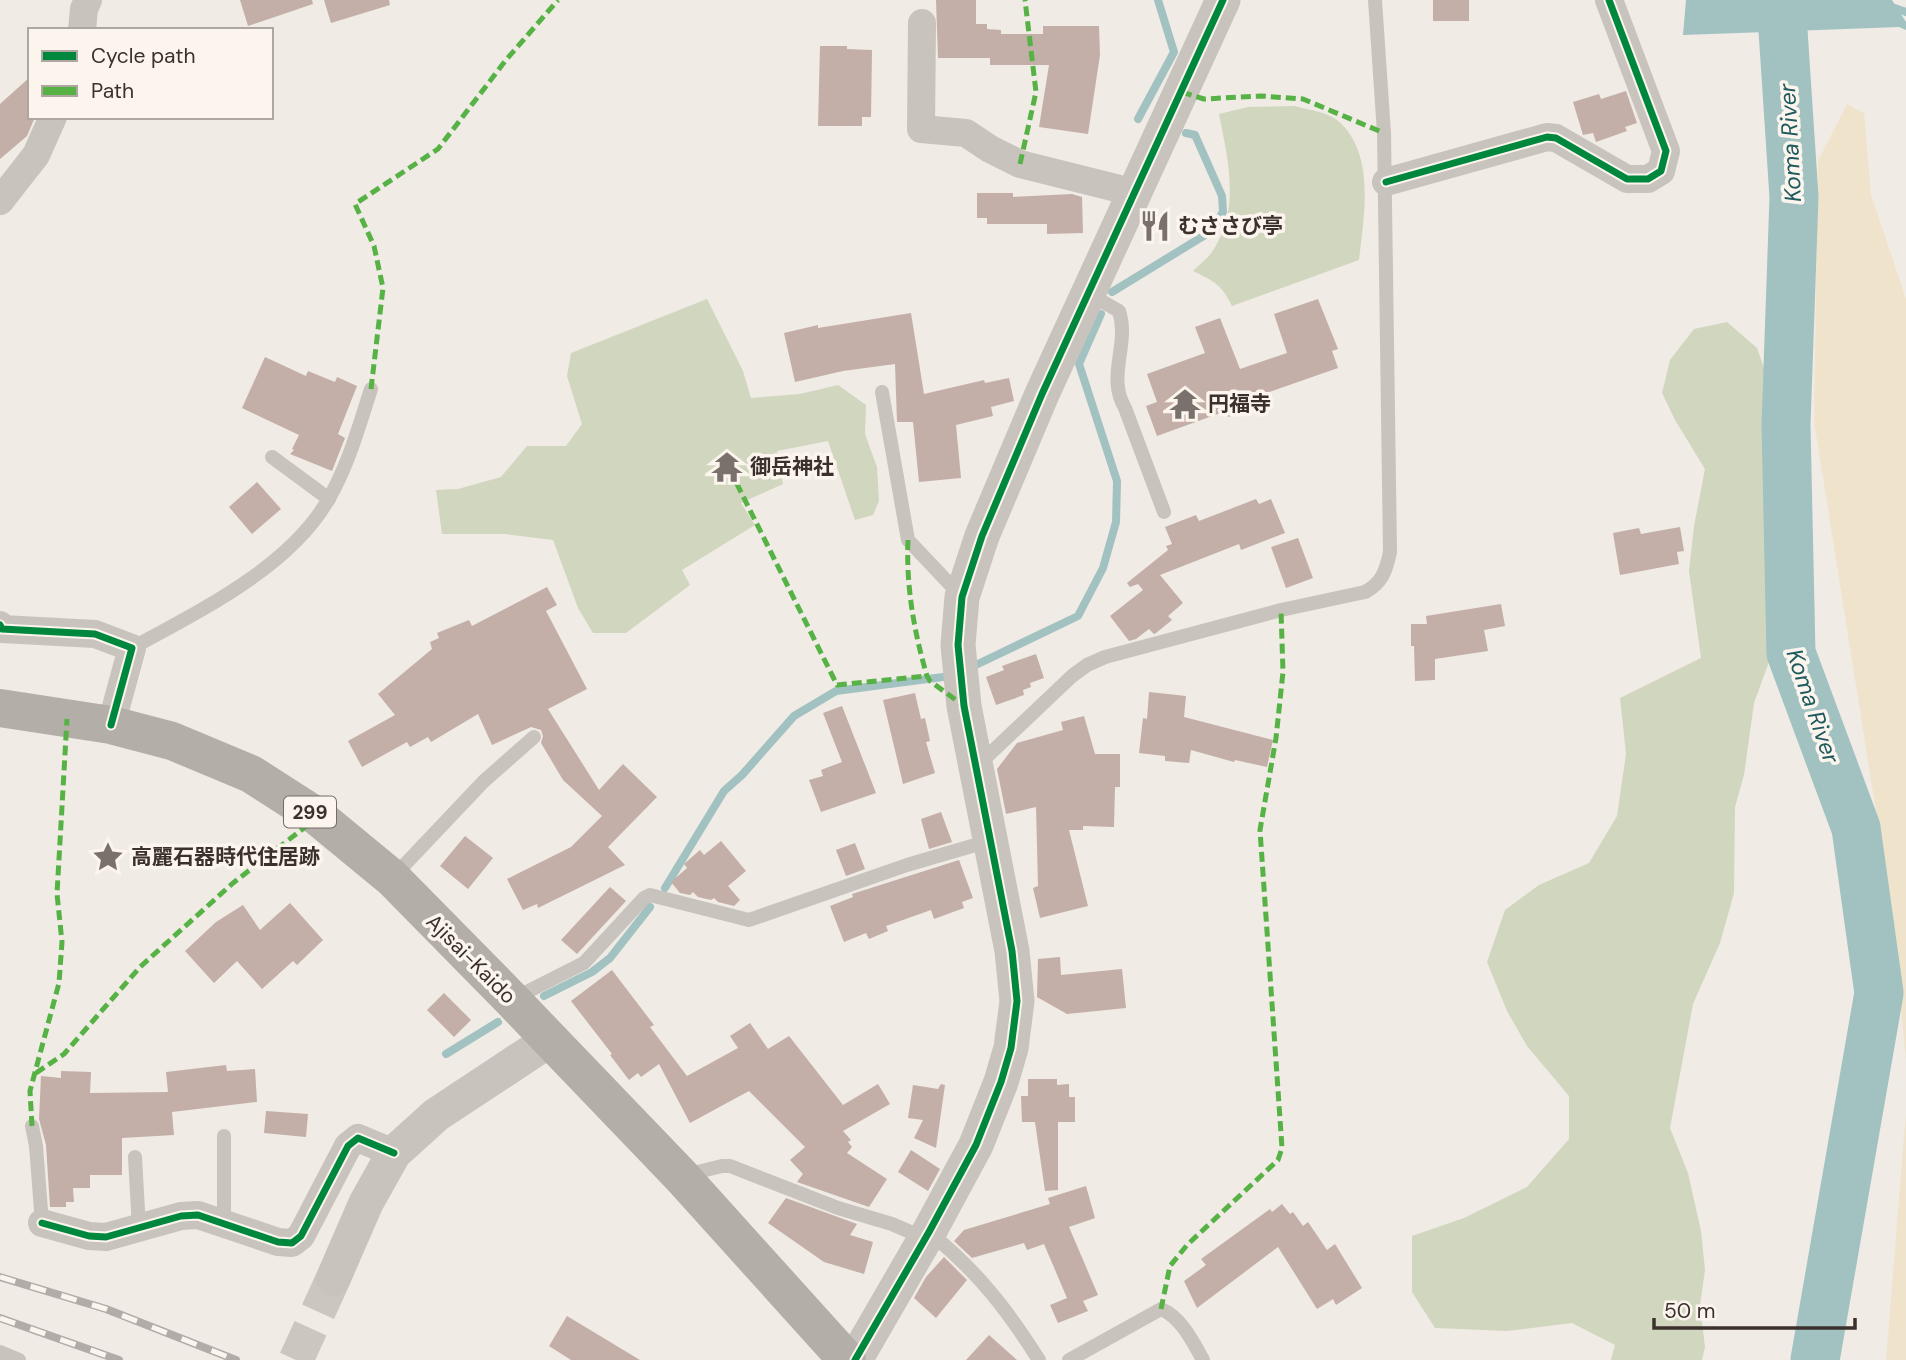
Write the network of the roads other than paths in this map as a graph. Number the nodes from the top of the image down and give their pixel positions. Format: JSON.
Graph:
{"nodes":[{"id":1,"x":88,"y":0,"type":"edge"},
{"id":2,"x":1223,"y":0,"type":"edge"},
{"id":3,"x":1375,"y":0,"type":"edge"},
{"id":4,"x":1609,"y":0,"type":"edge"},
{"id":5,"x":922,"y":23,"type":"dead end"},
{"id":6,"x":82,"y":28,"type":"edge"},
{"id":7,"x":52,"y":119,"type":"edge"},
{"id":8,"x":1385,"y":182,"type":"junction"},
{"id":9,"x":1136,"y":193,"type":"junction"},
{"id":10,"x":0,"y":201,"type":"edge"},
{"id":11,"x":1087,"y":293,"type":"junction"},
{"id":12,"x":371,"y":389,"type":"dead end"},
{"id":13,"x":882,"y":392,"type":"dead end"},
{"id":14,"x":272,"y":457,"type":"dead end"},
{"id":15,"x":329,"y":499,"type":"junction"},
{"id":16,"x":1164,"y":512,"type":"dead end"},
{"id":17,"x":962,"y":597,"type":"junction"},
{"id":18,"x":0,"y":625,"type":"edge"},
{"id":19,"x":132,"y":648,"type":"junction"},
{"id":20,"x":0,"y":708,"type":"edge"},
{"id":21,"x":111,"y":725,"type":"junction"},
{"id":22,"x":534,"y":737,"type":"dead end"},
{"id":23,"x":976,"y":768,"type":"junction"},
{"id":24,"x":990,"y":841,"type":"junction"},
{"id":25,"x":392,"y":878,"type":"junction"},
{"id":26,"x":513,"y":1000,"type":"junction"},
{"id":27,"x":551,"y":1039,"type":"junction"},
{"id":28,"x":32,"y":1126,"type":"dead end"},
{"id":29,"x":223,"y":1136,"type":"dead end"},
{"id":30,"x":394,"y":1153,"type":"junction"},
{"id":31,"x":135,"y":1157,"type":"dead end"},
{"id":32,"x":681,"y":1176,"type":"junction"},
{"id":33,"x":41,"y":1223,"type":"joint"},
{"id":34,"x":223,"y":1224,"type":"junction"},
{"id":35,"x":139,"y":1229,"type":"junction"},
{"id":36,"x":927,"y":1236,"type":"junction"},
{"id":37,"x":333,"y":1279,"type":"tunnel mouth"},
{"id":38,"x":0,"y":1352,"type":"edge"},
{"id":39,"x":19,"y":1360,"type":"edge"},
{"id":40,"x":846,"y":1360,"type":"edge"},
{"id":41,"x":855,"y":1360,"type":"edge"},
{"id":42,"x":1040,"y":1360,"type":"edge"},
{"id":43,"x":1069,"y":1360,"type":"edge"},
{"id":44,"x":1203,"y":1360,"type":"edge"}],
"edges":[{"from":1,"to":6,"type":"street"},
{"from":2,"to":9,"type":"street"},
{"from":3,"to":8,"type":"lane"},
{"from":4,"to":8,"type":"street"},
{"from":5,"to":9,"type":"street"},
{"from":7,"to":10,"type":"street"},
{"from":8,"to":23,"type":"lane"},
{"from":9,"to":11,"type":"street"},
{"from":11,"to":16,"type":"lane"},
{"from":11,"to":17,"type":"street"},
{"from":12,"to":15,"type":"lane"},
{"from":13,"to":17,"type":"lane"},
{"from":14,"to":15,"type":"lane"},
{"from":15,"to":19,"type":"lane"},
{"from":17,"to":23,"type":"street"},
{"from":18,"to":19,"type":"street"},
{"from":19,"to":21,"type":"street"},
{"from":20,"to":21,"type":"highway","name":"Ajisai-Kaido","number":"299"},
{"from":21,"to":25,"type":"highway","name":"Ajisai-Kaido","number":"299"},
{"from":22,"to":25,"type":"lane"},
{"from":23,"to":24,"type":"street"},
{"from":24,"to":26,"type":"lane"},
{"from":24,"to":36,"type":"street"},
{"from":25,"to":26,"type":"highway","name":"Ajisai-Kaido","number":"299"},
{"from":26,"to":27,"type":"highway","name":"Ajisai-Kaido","number":"299"},
{"from":27,"to":30,"type":"street"},
{"from":27,"to":32,"type":"highway","name":"Ajisai-Kaido","number":"299"},
{"from":28,"to":33,"type":"lane"},
{"from":29,"to":34,"type":"lane"},
{"from":30,"to":34,"type":"street"},
{"from":30,"to":37,"type":"street"},
{"from":31,"to":35,"type":"lane"},
{"from":32,"to":36,"type":"lane"},
{"from":32,"to":40,"type":"highway","name":"Ajisai-Kaido","number":"299"},
{"from":33,"to":35,"type":"street"},
{"from":34,"to":35,"type":"street"},
{"from":36,"to":41,"type":"street"},
{"from":36,"to":42,"type":"lane"},
{"from":38,"to":39,"type":"lane"},
{"from":43,"to":44,"type":"lane"}]}
